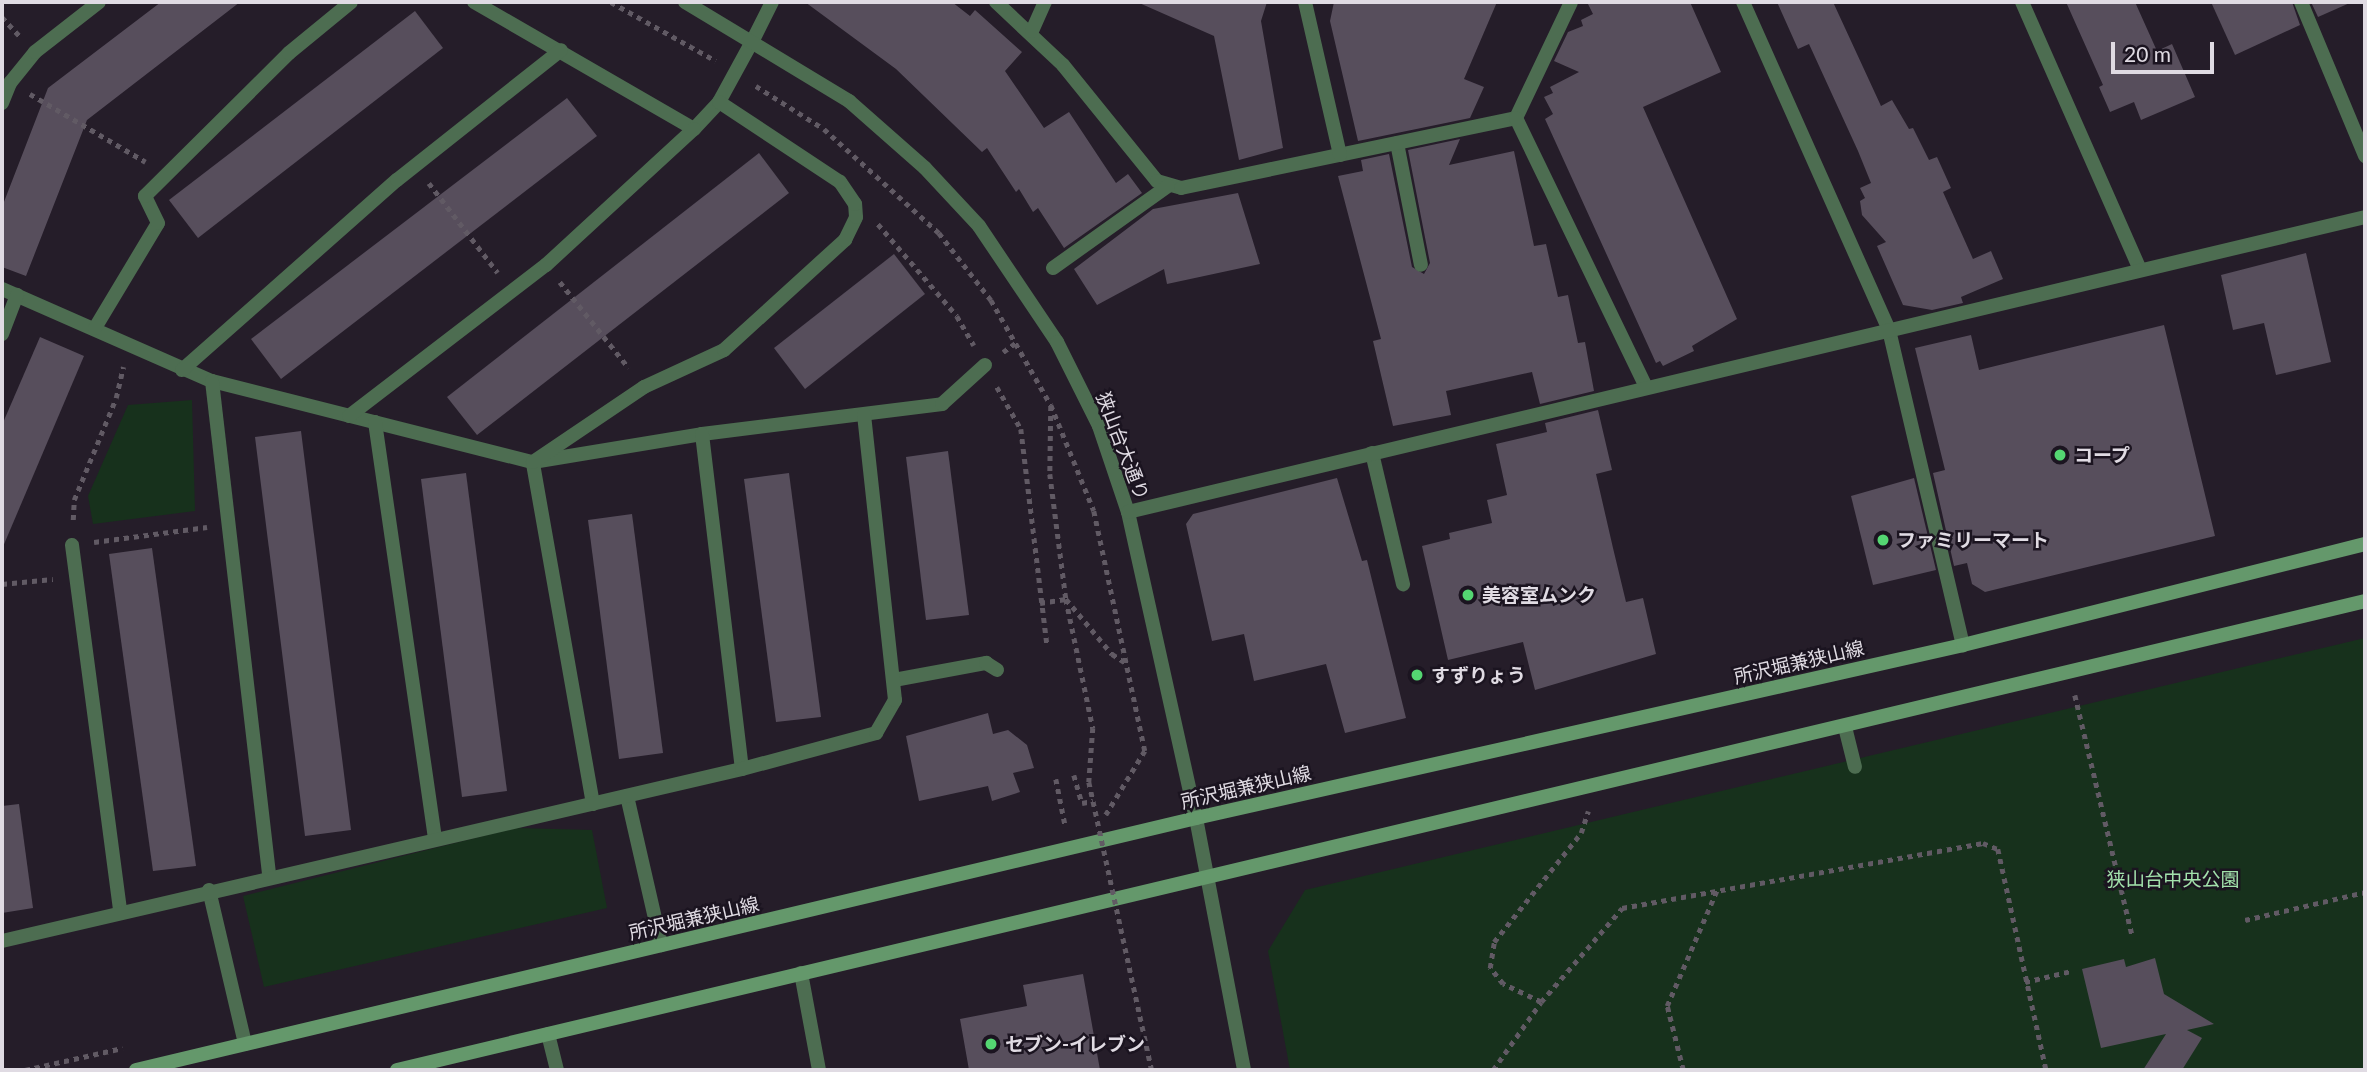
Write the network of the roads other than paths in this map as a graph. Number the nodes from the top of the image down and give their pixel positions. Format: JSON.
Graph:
{"nodes":[{"id":1,"x":99,"y":2,"type":"edge"},
{"id":2,"x":351,"y":2,"type":"edge"},
{"id":3,"x":474,"y":2,"type":"edge"},
{"id":4,"x":685,"y":2,"type":"edge"},
{"id":5,"x":772,"y":2,"type":"edge"},
{"id":6,"x":996,"y":2,"type":"edge"},
{"id":7,"x":1045,"y":2,"type":"edge"},
{"id":8,"x":1305,"y":2,"type":"edge"},
{"id":9,"x":1571,"y":2,"type":"edge"},
{"id":10,"x":1743,"y":2,"type":"edge"},
{"id":11,"x":2022,"y":2,"type":"edge"},
{"id":12,"x":2301,"y":2,"type":"edge"},
{"id":13,"x":1032,"y":31,"type":"junction"},
{"id":14,"x":753,"y":40,"type":"junction"},
{"id":15,"x":561,"y":50,"type":"junction"},
{"id":16,"x":719,"y":102,"type":"junction"},
{"id":17,"x":2,"y":103,"type":"edge"},
{"id":18,"x":1516,"y":117,"type":"junction"},
{"id":19,"x":694,"y":129,"type":"junction"},
{"id":20,"x":1396,"y":143,"type":"junction"},
{"id":21,"x":1340,"y":155,"type":"junction"},
{"id":22,"x":2365,"y":156,"type":"edge"},
{"id":23,"x":1168,"y":186,"type":"junction"},
{"id":24,"x":2365,"y":217,"type":"edge"},
{"id":25,"x":1421,"y":265,"type":"dead end"},
{"id":26,"x":1053,"y":268,"type":"dead end"},
{"id":27,"x":2140,"y":270,"type":"junction"},
{"id":28,"x":2,"y":289,"type":"edge"},
{"id":29,"x":17,"y":295,"type":"junction"},
{"id":30,"x":95,"y":328,"type":"junction"},
{"id":31,"x":1889,"y":330,"type":"junction"},
{"id":32,"x":2,"y":334,"type":"edge"},
{"id":33,"x":985,"y":365,"type":"road end"},
{"id":34,"x":182,"y":370,"type":"junction"},
{"id":35,"x":212,"y":381,"type":"junction"},
{"id":36,"x":1646,"y":387,"type":"junction"},
{"id":37,"x":864,"y":415,"type":"junction"},
{"id":38,"x":349,"y":416,"type":"junction"},
{"id":39,"x":375,"y":422,"type":"junction"},
{"id":40,"x":702,"y":434,"type":"junction"},
{"id":41,"x":1372,"y":453,"type":"junction"},
{"id":42,"x":533,"y":462,"type":"junction"},
{"id":43,"x":1128,"y":512,"type":"junction"},
{"id":44,"x":2365,"y":544,"type":"edge"},
{"id":45,"x":72,"y":545,"type":"road end"},
{"id":46,"x":1403,"y":584,"type":"dead end"},
{"id":47,"x":2365,"y":601,"type":"edge"},
{"id":48,"x":1963,"y":645,"type":"junction"},
{"id":49,"x":997,"y":670,"type":"dead end"},
{"id":50,"x":894,"y":680,"type":"junction"},
{"id":51,"x":1845,"y":727,"type":"junction"},
{"id":52,"x":1855,"y":767,"type":"dead end"},
{"id":53,"x":742,"y":769,"type":"junction"},
{"id":54,"x":628,"y":796,"type":"junction"},
{"id":55,"x":593,"y":804,"type":"junction"},
{"id":56,"x":1196,"y":818,"type":"junction"},
{"id":57,"x":435,"y":839,"type":"junction"},
{"id":58,"x":1207,"y":875,"type":"junction"},
{"id":59,"x":269,"y":876,"type":"junction"},
{"id":60,"x":209,"y":890,"type":"junction"},
{"id":61,"x":120,"y":912,"type":"junction"},
{"id":62,"x":2,"y":941,"type":"edge"},
{"id":63,"x":661,"y":945,"type":"junction"},
{"id":64,"x":801,"y":973,"type":"junction"},
{"id":65,"x":548,"y":1034,"type":"junction"},
{"id":66,"x":244,"y":1044,"type":"junction"},
{"id":67,"x":136,"y":1070,"type":"edge"},
{"id":68,"x":397,"y":1070,"type":"edge"},
{"id":69,"x":557,"y":1070,"type":"edge"},
{"id":70,"x":819,"y":1070,"type":"edge"},
{"id":71,"x":1244,"y":1070,"type":"edge"}],
"edges":[{"from":1,"to":17,"type":"street"},
{"from":2,"to":30,"type":"street"},
{"from":3,"to":15,"type":"street"},
{"from":4,"to":14,"type":"street","name":"狭山台大通り"},
{"from":5,"to":14,"type":"street"},
{"from":6,"to":13,"type":"street"},
{"from":7,"to":13,"type":"street"},
{"from":8,"to":21,"type":"street"},
{"from":9,"to":18,"type":"street"},
{"from":10,"to":31,"type":"street"},
{"from":11,"to":27,"type":"street"},
{"from":12,"to":22,"type":"street"},
{"from":13,"to":23,"type":"street"},
{"from":14,"to":16,"type":"street"},
{"from":14,"to":43,"type":"street","name":"狭山台大通り"},
{"from":15,"to":19,"type":"street"},
{"from":15,"to":34,"type":"street"},
{"from":16,"to":19,"type":"street"},
{"from":16,"to":42,"type":"street"},
{"from":18,"to":20,"type":"street"},
{"from":18,"to":36,"type":"street"},
{"from":19,"to":38,"type":"street"},
{"from":20,"to":21,"type":"street"},
{"from":20,"to":25,"type":"street"},
{"from":21,"to":23,"type":"street"},
{"from":23,"to":26,"type":"street"},
{"from":24,"to":27,"type":"street"},
{"from":27,"to":31,"type":"street"},
{"from":28,"to":29,"type":"street"},
{"from":29,"to":30,"type":"street"},
{"from":29,"to":32,"type":"street"},
{"from":30,"to":34,"type":"street"},
{"from":31,"to":36,"type":"street"},
{"from":31,"to":48,"type":"street"},
{"from":33,"to":37,"type":"street"},
{"from":34,"to":35,"type":"street"},
{"from":35,"to":38,"type":"street"},
{"from":35,"to":59,"type":"street"},
{"from":36,"to":41,"type":"street"},
{"from":37,"to":40,"type":"street"},
{"from":37,"to":50,"type":"street"},
{"from":38,"to":39,"type":"street"},
{"from":39,"to":42,"type":"street"},
{"from":39,"to":57,"type":"street"},
{"from":40,"to":42,"type":"street"},
{"from":40,"to":53,"type":"street"},
{"from":41,"to":43,"type":"street"},
{"from":41,"to":46,"type":"street"},
{"from":42,"to":55,"type":"street"},
{"from":43,"to":56,"type":"street","name":"狭山台大通り"},
{"from":44,"to":48,"type":"main road","name":"所沢堀兼狭山線"},
{"from":45,"to":61,"type":"street"},
{"from":47,"to":51,"type":"main road"},
{"from":48,"to":56,"type":"main road","name":"所沢堀兼狭山線"},
{"from":49,"to":50,"type":"street"},
{"from":50,"to":53,"type":"street"},
{"from":51,"to":52,"type":"street"},
{"from":51,"to":58,"type":"main road"},
{"from":53,"to":54,"type":"street"},
{"from":54,"to":55,"type":"street"},
{"from":54,"to":63,"type":"street"},
{"from":55,"to":57,"type":"street"},
{"from":56,"to":58,"type":"street","name":"狭山台大通り"},
{"from":56,"to":63,"type":"main road","name":"所沢堀兼狭山線"},
{"from":57,"to":59,"type":"street"},
{"from":58,"to":64,"type":"main road"},
{"from":58,"to":71,"type":"street","name":"狭山台大通り"},
{"from":59,"to":60,"type":"street"},
{"from":60,"to":61,"type":"street"},
{"from":60,"to":66,"type":"street"},
{"from":61,"to":62,"type":"street"},
{"from":63,"to":66,"type":"main road","name":"所沢堀兼狭山線"},
{"from":64,"to":65,"type":"main road"},
{"from":64,"to":70,"type":"street"},
{"from":65,"to":68,"type":"main road"},
{"from":65,"to":69,"type":"street"},
{"from":66,"to":67,"type":"main road","name":"所沢堀兼狭山線"}]}
